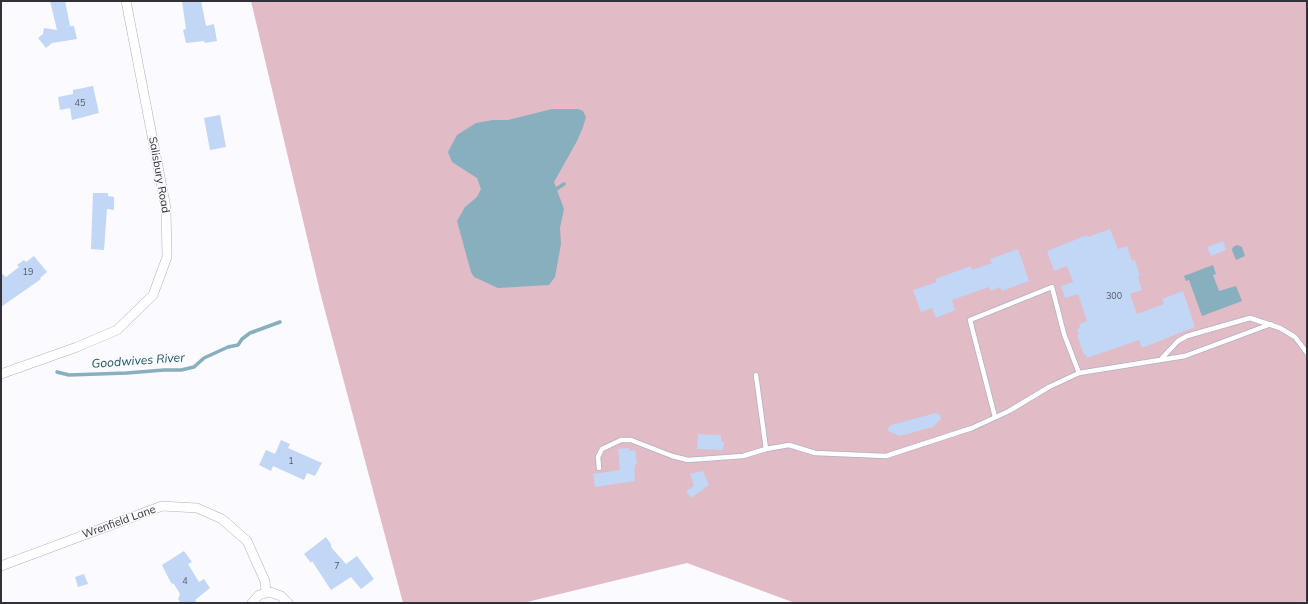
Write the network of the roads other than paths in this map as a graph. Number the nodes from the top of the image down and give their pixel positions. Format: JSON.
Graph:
{"nodes":[{"id":1,"x":126,"y":1,"type":"edge"},
{"id":2,"x":1271,"y":324,"type":"junction"},
{"id":3,"x":1307,"y":353,"type":"edge"},
{"id":4,"x":1162,"y":358,"type":"junction"},
{"id":5,"x":1079,"y":373,"type":"junction"},
{"id":6,"x":1,"y":374,"type":"edge"},
{"id":7,"x":756,"y":375,"type":"dead end"},
{"id":8,"x":995,"y":417,"type":"junction"},
{"id":9,"x":766,"y":449,"type":"junction"},
{"id":10,"x":599,"y":468,"type":"dead end"},
{"id":11,"x":1,"y":566,"type":"edge"},
{"id":12,"x":266,"y":593,"type":"junction"},
{"id":13,"x":252,"y":603,"type":"edge"},
{"id":14,"x":288,"y":603,"type":"edge"}],
"edges":[{"from":1,"to":6,"type":"street","name":"Salisbury Road"},
{"from":2,"to":3,"type":"lane"},
{"from":2,"to":4,"type":"lane"},
{"from":2,"to":4,"type":"lane"},
{"from":4,"to":5,"type":"lane"},
{"from":5,"to":8,"type":"lane"},
{"from":5,"to":8,"type":"lane"},
{"from":7,"to":9,"type":"lane"},
{"from":8,"to":9,"type":"lane"},
{"from":9,"to":10,"type":"lane"},
{"from":11,"to":12,"type":"street","name":"Wrenfield Lane"},
{"from":12,"to":13,"type":"street"},
{"from":12,"to":14,"type":"street"}]}
